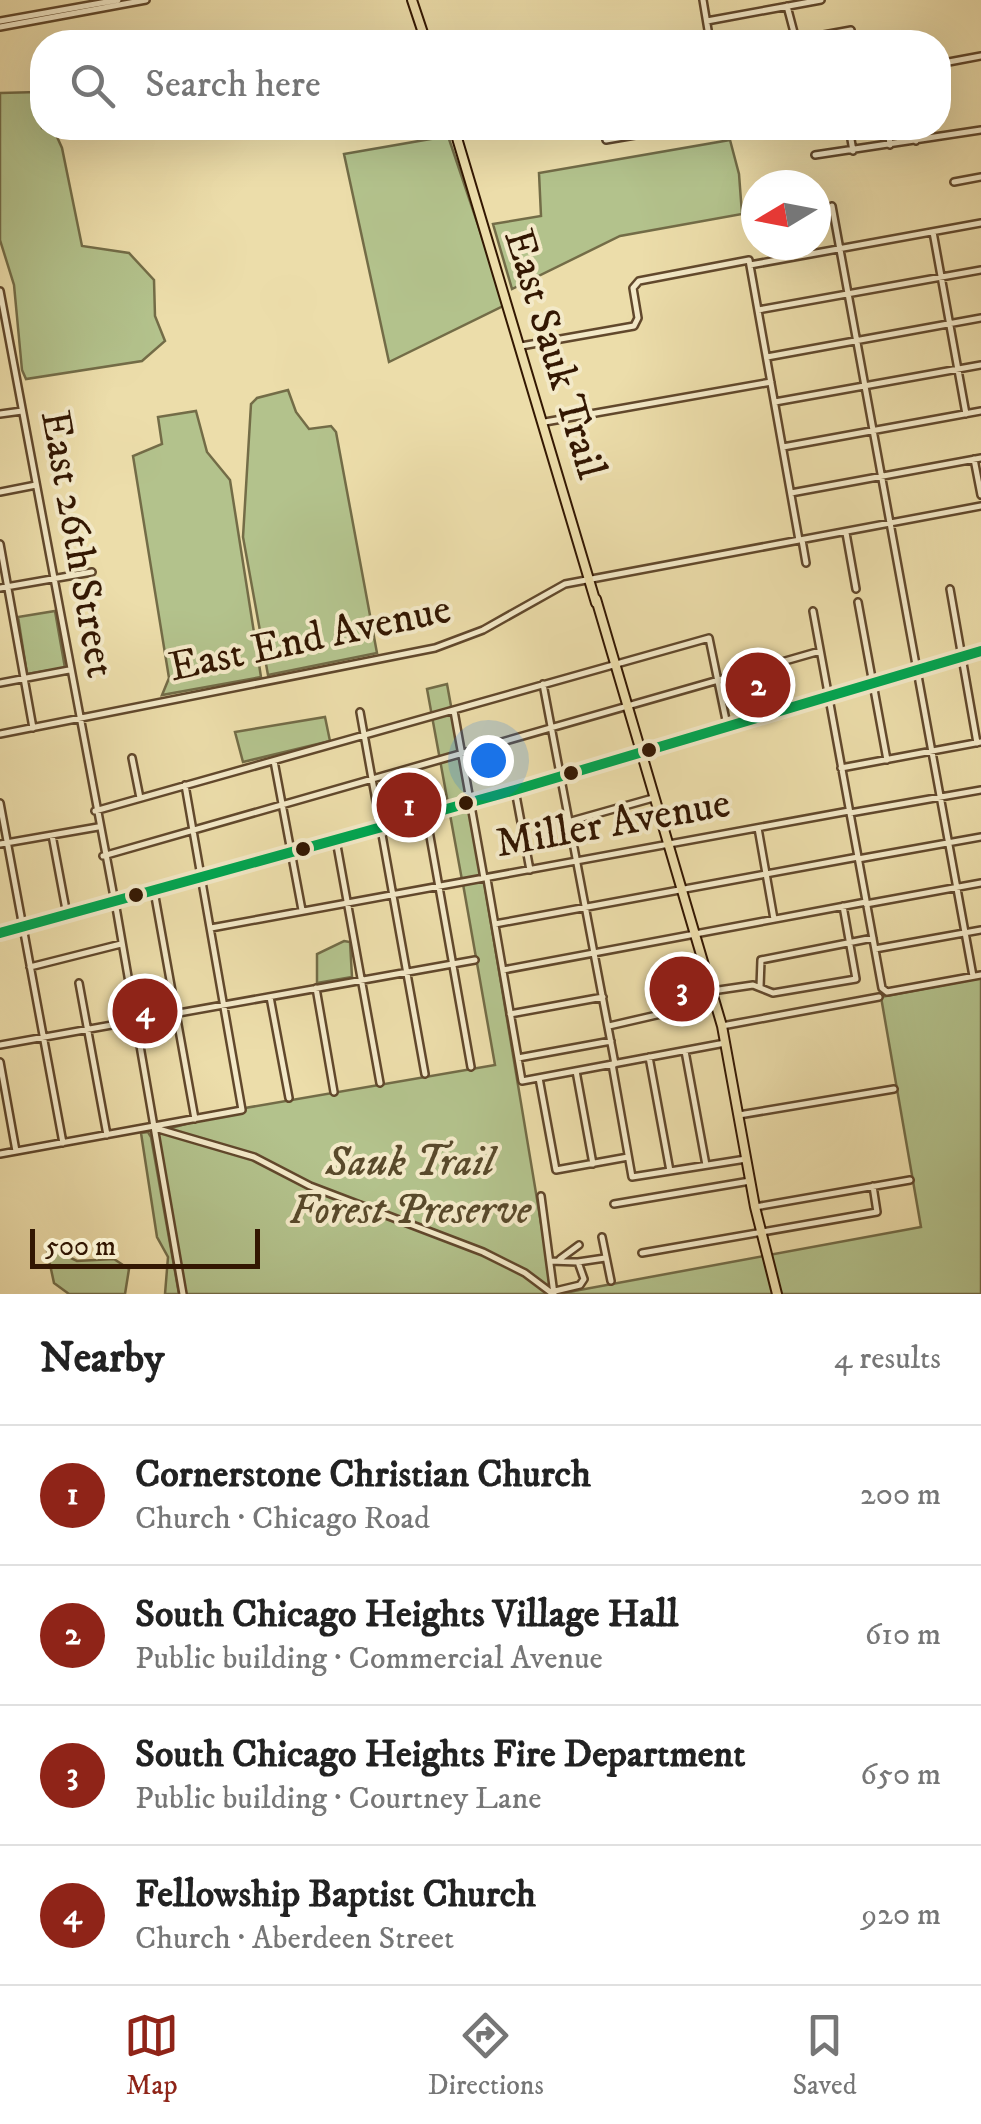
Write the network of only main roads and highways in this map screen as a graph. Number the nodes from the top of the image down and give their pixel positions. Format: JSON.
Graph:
{"nodes":[{"id":1,"x":412,"y":0,"type":"edge"},
{"id":2,"x":422,"y":30,"type":"edge"},
{"id":3,"x":459,"y":140,"type":"edge"},
{"id":4,"x":981,"y":651,"type":"edge"},
{"id":5,"x":639,"y":752,"type":"junction"},
{"id":6,"x":0,"y":933,"type":"edge"},
{"id":7,"x":776,"y":1294,"type":"edge"}],
"edges":[{"from":1,"to":2,"type":"main road"},
{"from":3,"to":5,"type":"main road","name":"East Sauk Trail"},
{"from":4,"to":5,"type":"main road"},
{"from":5,"to":6,"type":"main road"},
{"from":5,"to":7,"type":"main road","name":"East Sauk Trail"}]}
